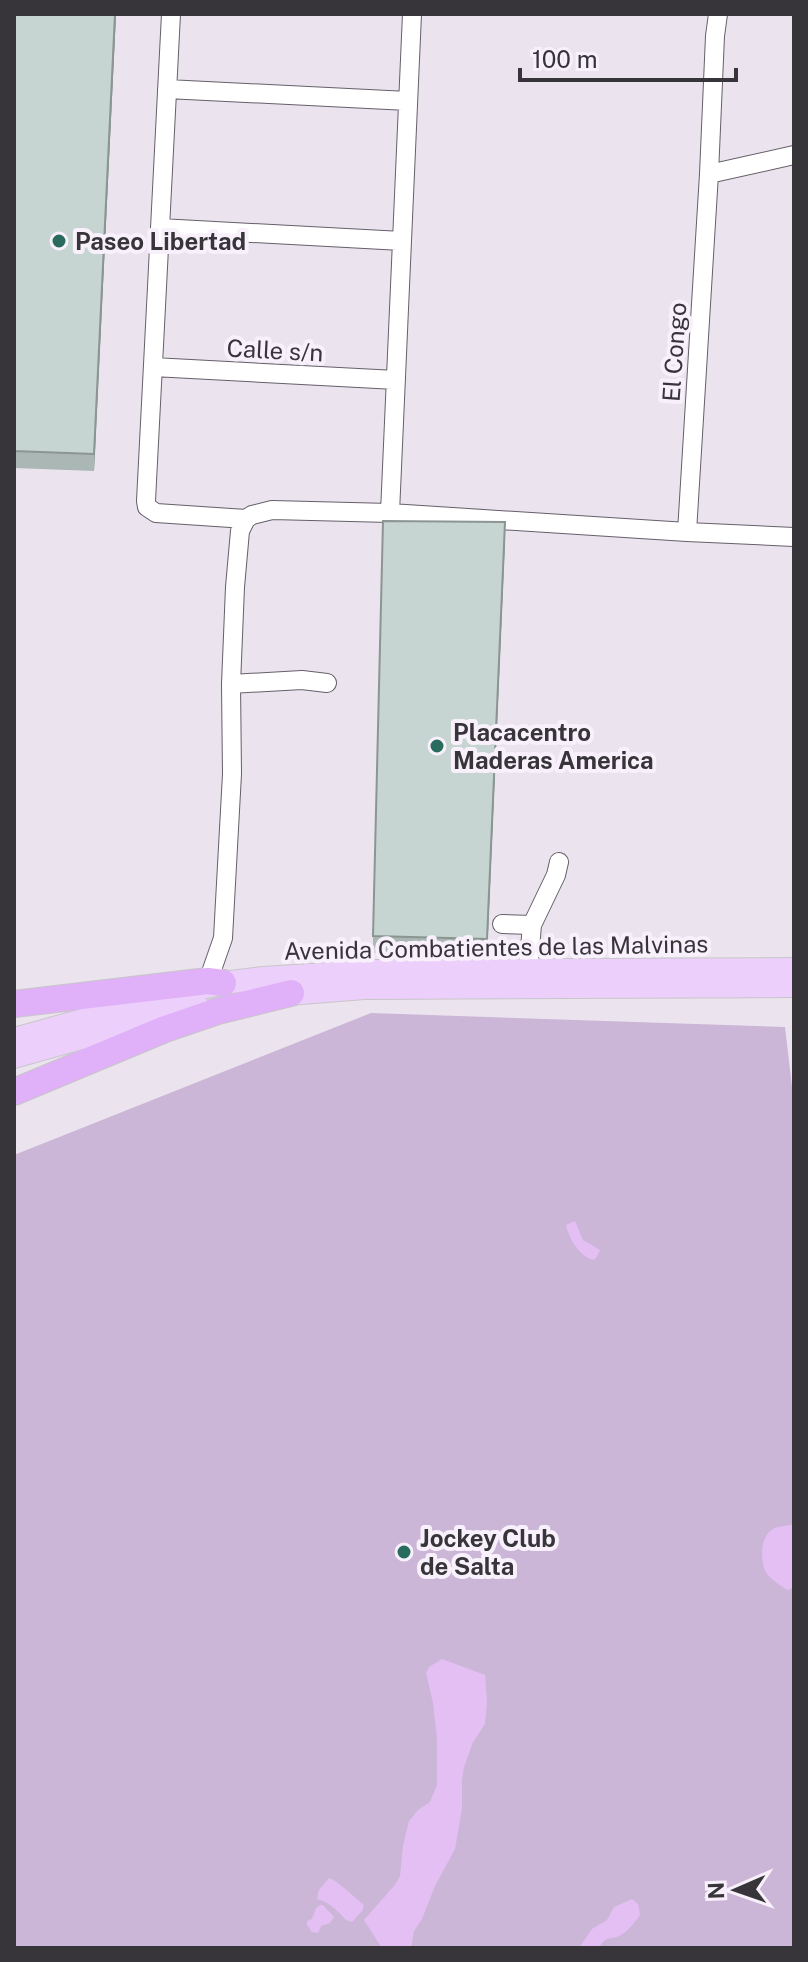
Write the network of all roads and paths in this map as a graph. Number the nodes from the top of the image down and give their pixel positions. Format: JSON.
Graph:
{"nodes":[{"id":1,"x":171,"y":14,"type":"edge"},
{"id":2,"x":412,"y":14,"type":"edge"},
{"id":3,"x":718,"y":14,"type":"edge"},
{"id":4,"x":167,"y":89,"type":"junction"},
{"id":5,"x":408,"y":101,"type":"junction"},
{"id":6,"x":794,"y":155,"type":"edge"},
{"id":7,"x":709,"y":174,"type":"junction"},
{"id":8,"x":160,"y":228,"type":"junction"},
{"id":9,"x":402,"y":241,"type":"junction"},
{"id":10,"x":153,"y":367,"type":"junction"},
{"id":11,"x":396,"y":380,"type":"junction"},
{"id":12,"x":390,"y":513,"type":"junction"},
{"id":13,"x":246,"y":519,"type":"junction"},
{"id":14,"x":687,"y":532,"type":"junction"},
{"id":15,"x":794,"y":537,"type":"edge"},
{"id":16,"x":327,"y":683,"type":"dead end"},
{"id":17,"x":231,"y":684,"type":"junction"},
{"id":18,"x":559,"y":862,"type":"dead end"},
{"id":19,"x":502,"y":924,"type":"dead end"},
{"id":20,"x":532,"y":925,"type":"junction"},
{"id":21,"x":794,"y":969,"type":"edge"},
{"id":22,"x":528,"y":971,"type":"junction"},
{"id":23,"x":216,"y":982,"type":"junction"},
{"id":24,"x":794,"y":986,"type":"edge"},
{"id":25,"x":291,"y":993,"type":"junction"},
{"id":26,"x":14,"y":1004,"type":"edge"},
{"id":27,"x":14,"y":1039,"type":"edge"},
{"id":28,"x":14,"y":1057,"type":"edge"},
{"id":29,"x":15,"y":1092,"type":"edge"}],
"edges":[{"from":1,"to":4,"type":"street"},
{"from":2,"to":5,"type":"street"},
{"from":3,"to":7,"type":"street","name":"El Congo"},
{"from":4,"to":5,"type":"street"},
{"from":4,"to":8,"type":"street"},
{"from":5,"to":9,"type":"street"},
{"from":6,"to":7,"type":"street"},
{"from":7,"to":14,"type":"street","name":"El Congo"},
{"from":8,"to":9,"type":"street"},
{"from":8,"to":10,"type":"street"},
{"from":9,"to":11,"type":"street"},
{"from":10,"to":11,"type":"street","name":"Calle s/n"},
{"from":10,"to":13,"type":"street"},
{"from":11,"to":12,"type":"street"},
{"from":12,"to":13,"type":"street"},
{"from":12,"to":14,"type":"street"},
{"from":13,"to":17,"type":"street"},
{"from":14,"to":15,"type":"street"},
{"from":16,"to":17,"type":"street"},
{"from":17,"to":23,"type":"street"},
{"from":18,"to":20,"type":"street"},
{"from":19,"to":20,"type":"street"},
{"from":20,"to":22,"type":"street"},
{"from":21,"to":22,"type":"main road","name":"Avenida Combatientes de las Malvinas"},
{"from":22,"to":23,"type":"main road","name":"Avenida Combatientes de las Malvinas"},
{"from":23,"to":26,"type":"highway"},
{"from":23,"to":27,"type":"main road","name":"Avenida Combatientes de las Malvinas"},
{"from":24,"to":25,"type":"main road","name":"Avenida Combatientes de las Malvinas"},
{"from":25,"to":28,"type":"main road","name":"Avenida Combatientes de las Malvinas"},
{"from":25,"to":29,"type":"highway"}]}
